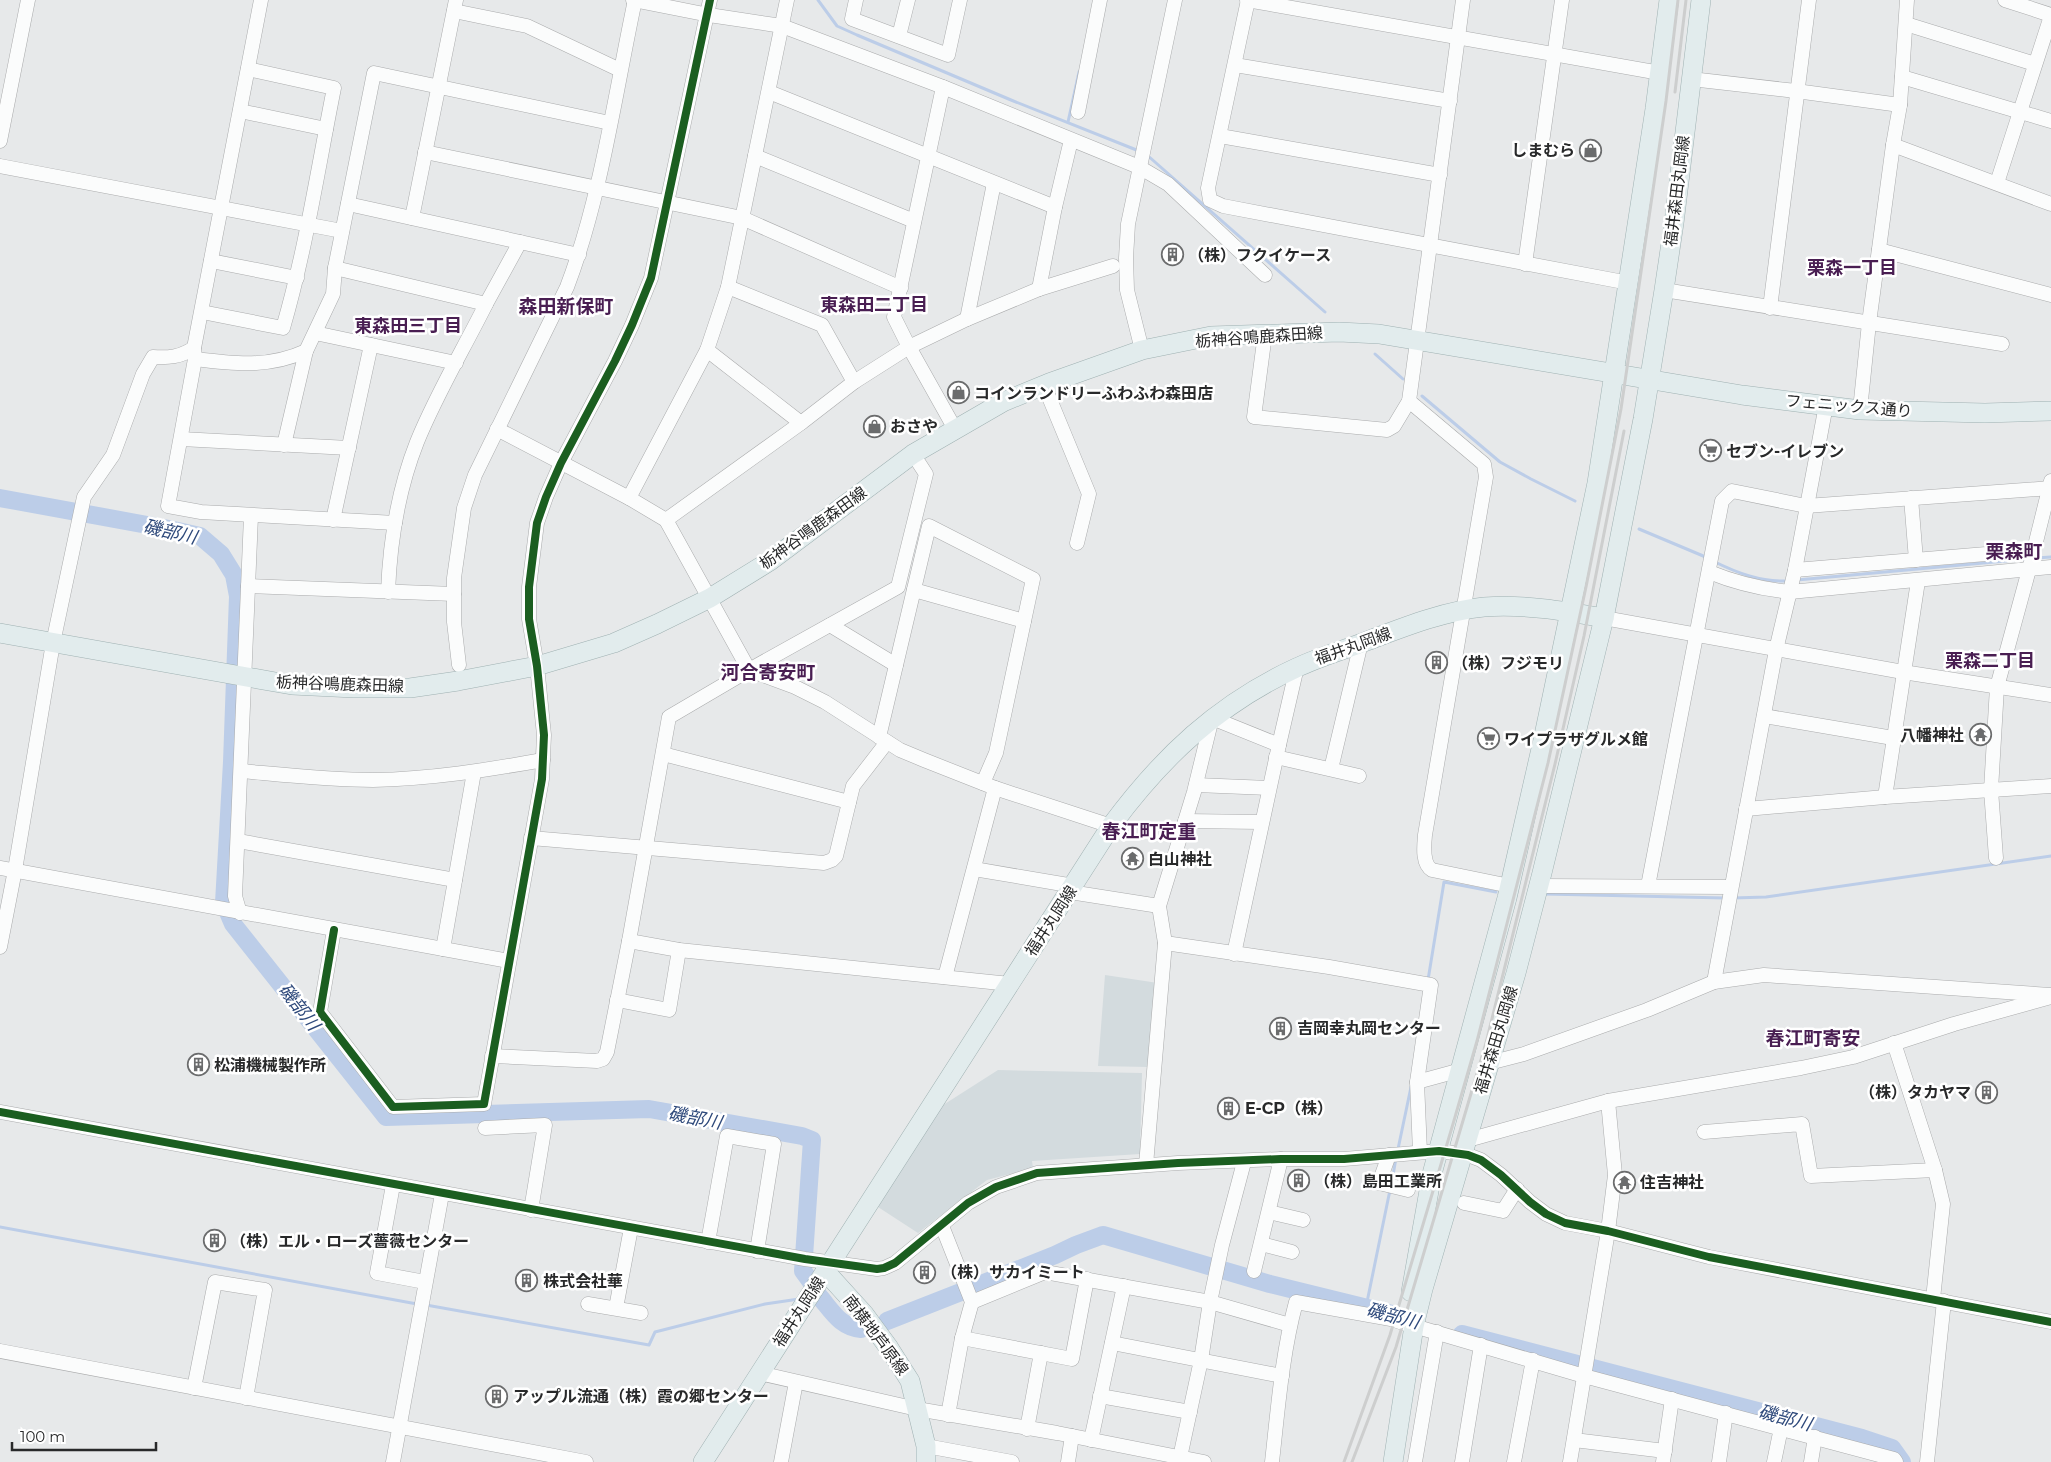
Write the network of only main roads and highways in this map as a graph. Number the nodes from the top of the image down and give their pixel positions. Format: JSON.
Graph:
{"nodes":[{"id":1,"x":1669,"y":0,"type":"edge"},
{"id":2,"x":1701,"y":0,"type":"edge"},
{"id":3,"x":1615,"y":374,"type":"junction"},
{"id":4,"x":1649,"y":380,"type":"junction"},
{"id":5,"x":2051,"y":411,"type":"edge"},
{"id":6,"x":1570,"y":612,"type":"junction"},
{"id":7,"x":1604,"y":618,"type":"junction"},
{"id":8,"x":0,"y":633,"type":"edge"},
{"id":9,"x":828,"y":1267,"type":"junction"},
{"id":10,"x":1411,"y":1319,"type":"junction"},
{"id":11,"x":926,"y":1454,"type":"edge"},
{"id":12,"x":703,"y":1462,"type":"edge"},
{"id":13,"x":1385,"y":1462,"type":"edge"},
{"id":14,"x":1393,"y":1462,"type":"edge"}],
"edges":[{"from":1,"to":3,"type":"main road","name":"福井森田丸岡線"},
{"from":2,"to":4,"type":"main road","name":"福井森田丸岡線"},
{"from":3,"to":4,"type":"main road"},
{"from":3,"to":6,"type":"main road"},
{"from":3,"to":8,"type":"main road","name":"栃神谷鳴鹿森田線"},
{"from":4,"to":5,"type":"main road","name":"フェニックス通り"},
{"from":4,"to":7,"type":"main road"},
{"from":6,"to":7,"type":"main road","name":"福井丸岡線"},
{"from":6,"to":9,"type":"main road","name":"福井丸岡線"},
{"from":6,"to":10,"type":"main road","name":"福井森田丸岡線"},
{"from":7,"to":10,"type":"main road","name":"福井森田丸岡線"},
{"from":9,"to":11,"type":"main road","name":"南横地芦原線"},
{"from":9,"to":12,"type":"main road","name":"福井丸岡線"},
{"from":10,"to":13,"type":"main road","name":"福井森田丸岡線"},
{"from":10,"to":14,"type":"main road","name":"福井森田丸岡線"}]}
